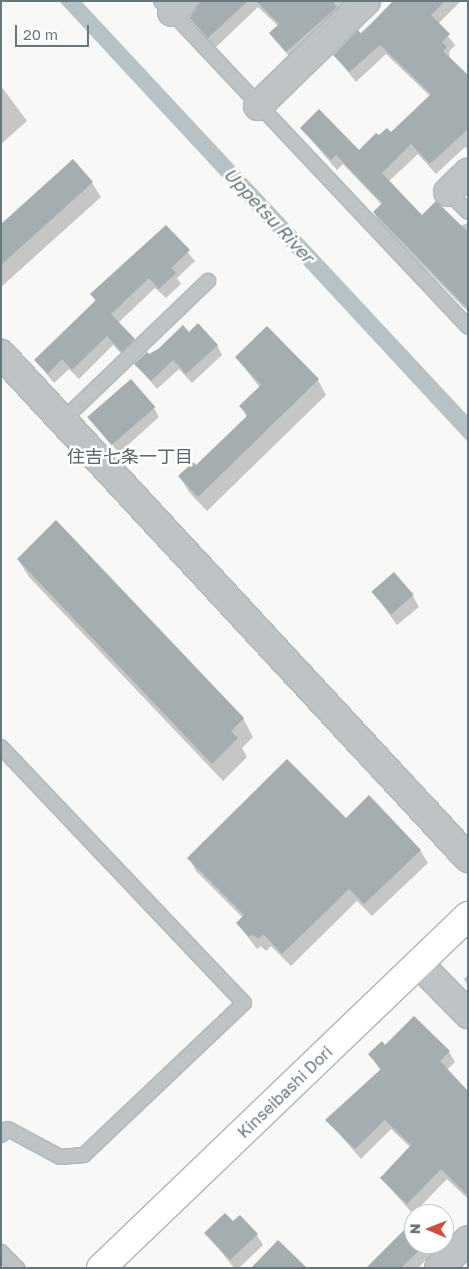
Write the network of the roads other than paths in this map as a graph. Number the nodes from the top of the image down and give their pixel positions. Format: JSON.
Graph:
{"nodes":[{"id":1,"x":366,"y":1,"type":"edge"},
{"id":2,"x":172,"y":5,"type":"edge"},
{"id":3,"x":258,"y":106,"type":"junction"},
{"id":4,"x":468,"y":173,"type":"edge"},
{"id":5,"x":448,"y":192,"type":"joint"},
{"id":6,"x":468,"y":212,"type":"edge"},
{"id":7,"x":208,"y":281,"type":"dead end"},
{"id":8,"x":468,"y":327,"type":"edge"},
{"id":9,"x":1,"y":354,"type":"edge"},
{"id":10,"x":63,"y":420,"type":"junction"},
{"id":11,"x":1,"y":747,"type":"edge"},
{"id":12,"x":468,"y":858,"type":"edge"},
{"id":13,"x":468,"y":916,"type":"edge"},
{"id":14,"x":419,"y":964,"type":"junction"},
{"id":15,"x":468,"y":1014,"type":"edge"},
{"id":16,"x":1,"y":1136,"type":"edge"},
{"id":17,"x":468,"y":1240,"type":"edge"},
{"id":18,"x":1,"y":1252,"type":"edge"},
{"id":19,"x":17,"y":1268,"type":"edge"},
{"id":20,"x":101,"y":1268,"type":"edge"},
{"id":21,"x":439,"y":1268,"type":"edge"}],
"edges":[{"from":1,"to":3,"type":"street"},
{"from":2,"to":3,"type":"lane"},
{"from":3,"to":8,"type":"lane"},
{"from":4,"to":5,"type":"street"},
{"from":5,"to":6,"type":"lane"},
{"from":7,"to":10,"type":"lane"},
{"from":9,"to":10,"type":"street"},
{"from":10,"to":12,"type":"street"},
{"from":11,"to":16,"type":"lane"},
{"from":13,"to":14,"type":"street","name":"Kinseibashi Dori"},
{"from":14,"to":15,"type":"street"},
{"from":14,"to":20,"type":"street","name":"Kinseibashi Dori"},
{"from":17,"to":21,"type":"street"},
{"from":18,"to":19,"type":"lane"}]}
